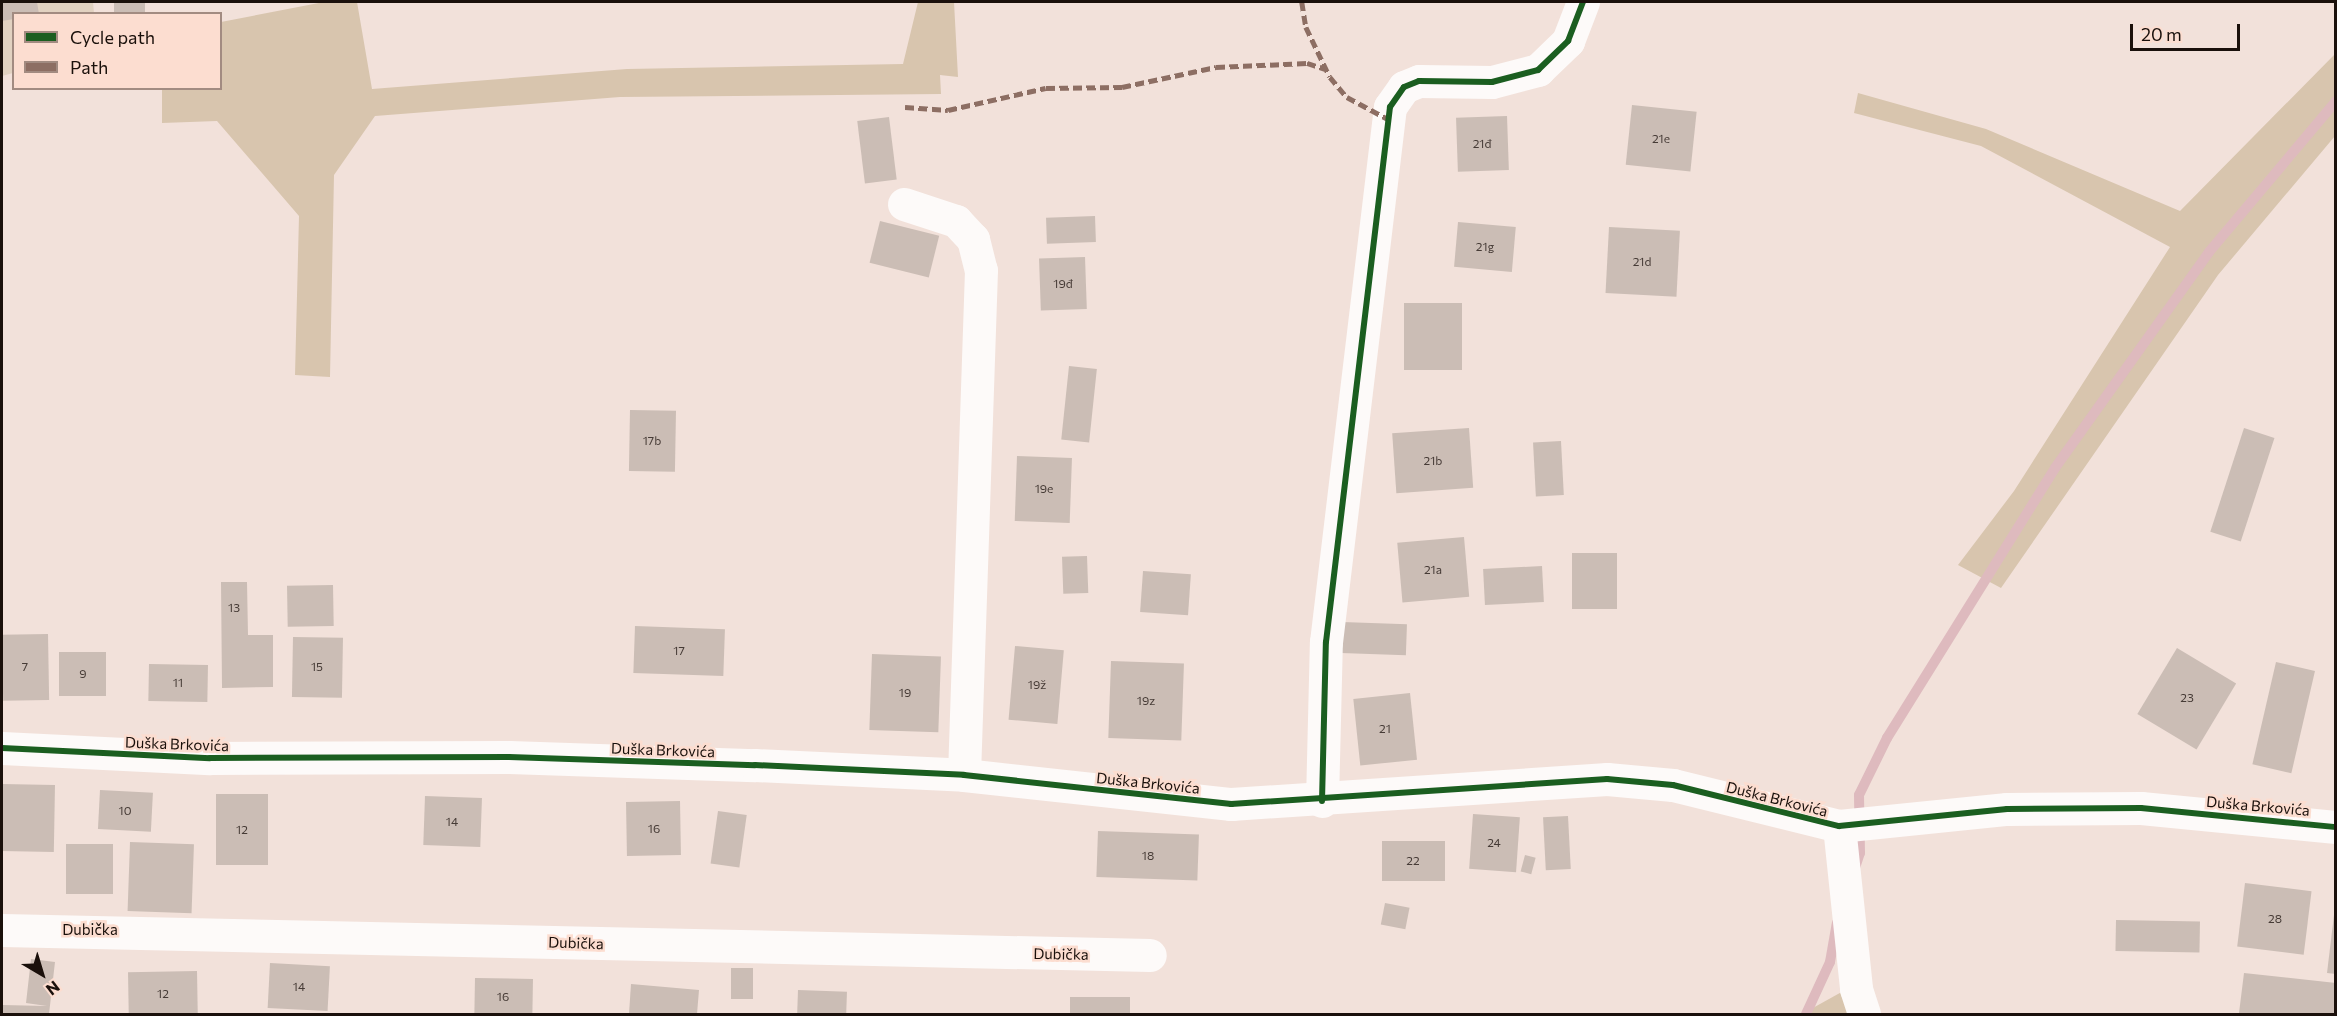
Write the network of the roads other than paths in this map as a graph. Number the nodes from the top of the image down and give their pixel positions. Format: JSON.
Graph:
{"nodes":[{"id":1,"x":1583,"y":2,"type":"edge"},
{"id":2,"x":904,"y":204,"type":"dead end"},
{"id":3,"x":2,"y":748,"type":"edge"},
{"id":4,"x":964,"y":775,"type":"junction"},
{"id":5,"x":1322,"y":801,"type":"junction"},
{"id":6,"x":1839,"y":826,"type":"junction"},
{"id":7,"x":2336,"y":827,"type":"edge"},
{"id":8,"x":2,"y":930,"type":"edge"},
{"id":9,"x":1150,"y":955,"type":"dead end"},
{"id":10,"x":1864,"y":1014,"type":"edge"}],
"edges":[{"from":1,"to":5,"type":"street"},
{"from":2,"to":4,"type":"street"},
{"from":3,"to":4,"type":"street","name":"Duška Brkovića"},
{"from":4,"to":5,"type":"street","name":"Duška Brkovića"},
{"from":5,"to":6,"type":"street","name":"Duška Brkovića"},
{"from":6,"to":7,"type":"street","name":"Duška Brkovića"},
{"from":6,"to":10,"type":"street"},
{"from":8,"to":9,"type":"street","name":"Dubička"}]}
